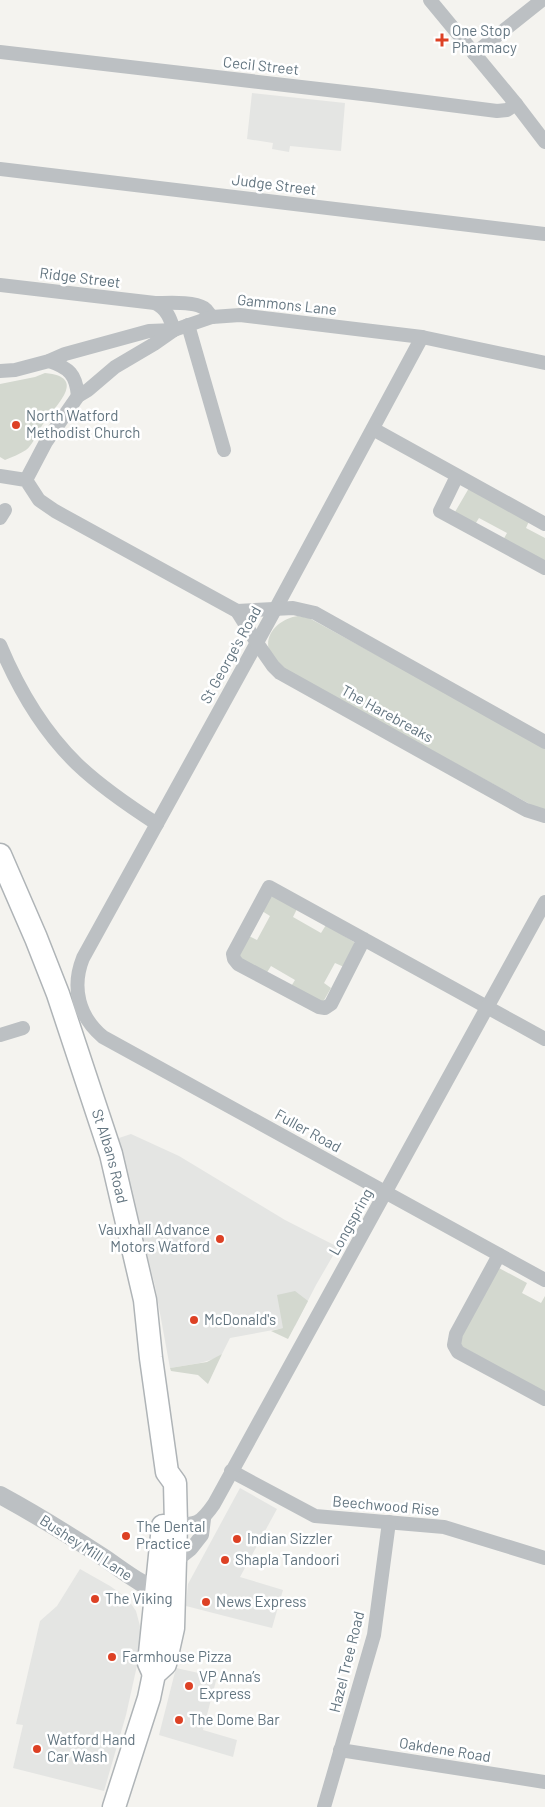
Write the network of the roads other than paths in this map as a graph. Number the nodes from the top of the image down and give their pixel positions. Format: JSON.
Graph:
{"nodes":[{"id":1,"x":430,"y":0,"type":"edge"},
{"id":2,"x":542,"y":0,"type":"edge"},
{"id":3,"x":0,"y":52,"type":"edge"},
{"id":4,"x":474,"y":54,"type":"junction"},
{"id":5,"x":516,"y":104,"type":"junction"},
{"id":6,"x":544,"y":140,"type":"edge"},
{"id":7,"x":0,"y":169,"type":"edge"},
{"id":8,"x":545,"y":234,"type":"edge"},
{"id":9,"x":0,"y":285,"type":"edge"},
{"id":10,"x":156,"y":304,"type":"junction"},
{"id":11,"x":212,"y":318,"type":"junction"},
{"id":12,"x":181,"y":327,"type":"junction"},
{"id":13,"x":422,"y":337,"type":"junction"},
{"id":14,"x":49,"y":361,"type":"junction"},
{"id":15,"x":545,"y":363,"type":"edge"},
{"id":16,"x":0,"y":371,"type":"edge"},
{"id":17,"x":78,"y":396,"type":"junction"},
{"id":18,"x":373,"y":429,"type":"junction"},
{"id":19,"x":224,"y":450,"type":"dead end"},
{"id":20,"x":0,"y":476,"type":"edge"},
{"id":21,"x":457,"y":476,"type":"junction"},
{"id":22,"x":26,"y":480,"type":"junction"},
{"id":23,"x":545,"y":524,"type":"edge"},
{"id":24,"x":545,"y":568,"type":"edge"},
{"id":25,"x":276,"y":608,"type":"junction"},
{"id":26,"x":237,"y":611,"type":"junction"},
{"id":27,"x":257,"y":642,"type":"junction"},
{"id":28,"x":0,"y":645,"type":"edge"},
{"id":29,"x":6,"y":677,"type":"edge"},
{"id":30,"x":545,"y":742,"type":"edge"},
{"id":31,"x":545,"y":816,"type":"edge"},
{"id":32,"x":157,"y":824,"type":"junction"},
{"id":33,"x":0,"y":855,"type":"edge"},
{"id":34,"x":545,"y":902,"type":"edge"},
{"id":35,"x":364,"y":939,"type":"junction"},
{"id":36,"x":76,"y":990,"type":"joint"},
{"id":37,"x":488,"y":1006,"type":"junction"},
{"id":38,"x":23,"y":1028,"type":"dead end"},
{"id":39,"x":0,"y":1035,"type":"edge"},
{"id":40,"x":545,"y":1038,"type":"edge"},
{"id":41,"x":386,"y":1192,"type":"junction"},
{"id":42,"x":499,"y":1255,"type":"junction"},
{"id":43,"x":545,"y":1280,"type":"edge"},
{"id":44,"x":545,"y":1399,"type":"edge"},
{"id":45,"x":231,"y":1471,"type":"junction"},
{"id":46,"x":2,"y":1501,"type":"edge"},
{"id":47,"x":204,"y":1519,"type":"junction"},
{"id":48,"x":389,"y":1522,"type":"junction"},
{"id":49,"x":170,"y":1525,"type":"junction"},
{"id":50,"x":545,"y":1558,"type":"edge"},
{"id":51,"x":176,"y":1561,"type":"junction"},
{"id":52,"x":166,"y":1592,"type":"junction"},
{"id":53,"x":340,"y":1750,"type":"junction"},
{"id":54,"x":545,"y":1782,"type":"edge"},
{"id":55,"x":114,"y":1807,"type":"edge"},
{"id":56,"x":324,"y":1807,"type":"edge"}],
"edges":[{"from":1,"to":4,"type":"street"},
{"from":2,"to":4,"type":"street"},
{"from":3,"to":5,"type":"street","name":"Cecil Street"},
{"from":4,"to":5,"type":"street"},
{"from":5,"to":6,"type":"street"},
{"from":7,"to":8,"type":"street","name":"Judge Street"},
{"from":9,"to":10,"type":"street","name":"Ridge Street"},
{"from":10,"to":11,"type":"street","name":"Ridge Street"},
{"from":10,"to":12,"type":"street"},
{"from":11,"to":12,"type":"street","name":"Gammons Lane"},
{"from":11,"to":13,"type":"street","name":"Gammons Lane"},
{"from":12,"to":14,"type":"street","name":"Gammons Lane"},
{"from":12,"to":17,"type":"street"},
{"from":12,"to":19,"type":"street"},
{"from":13,"to":15,"type":"street","name":"Gammons Lane"},
{"from":13,"to":18,"type":"street","name":"St George's Road"},
{"from":14,"to":16,"type":"street","name":"Gammons Lane"},
{"from":14,"to":17,"type":"street"},
{"from":17,"to":22,"type":"street"},
{"from":18,"to":21,"type":"street"},
{"from":18,"to":25,"type":"street","name":"St George's Road"},
{"from":20,"to":22,"type":"street"},
{"from":21,"to":23,"type":"street"},
{"from":21,"to":24,"type":"street"},
{"from":22,"to":26,"type":"street","name":"The Harebreaks"},
{"from":25,"to":26,"type":"street"},
{"from":25,"to":27,"type":"street","name":"St George's Road"},
{"from":25,"to":30,"type":"street"},
{"from":26,"to":27,"type":"street","name":"The Harebreaks"},
{"from":27,"to":31,"type":"street","name":"The Harebreaks"},
{"from":27,"to":32,"type":"street","name":"St George's Road"},
{"from":28,"to":29,"type":"street"},
{"from":29,"to":32,"type":"street"},
{"from":32,"to":36,"type":"street","name":"St George's Road"},
{"from":33,"to":49,"type":"main road","name":"St Albans Road"},
{"from":34,"to":37,"type":"street","name":"Longspring"},
{"from":35,"to":35,"type":"street"},
{"from":35,"to":37,"type":"street"},
{"from":36,"to":41,"type":"street","name":"Fuller Road"},
{"from":37,"to":40,"type":"street"},
{"from":37,"to":41,"type":"street","name":"Longspring"},
{"from":38,"to":39,"type":"street"},
{"from":41,"to":42,"type":"street","name":"Fuller Road"},
{"from":41,"to":45,"type":"street","name":"Longspring"},
{"from":42,"to":43,"type":"street","name":"Fuller Road"},
{"from":42,"to":44,"type":"street"},
{"from":45,"to":47,"type":"street","name":"Longspring"},
{"from":45,"to":48,"type":"street","name":"Beechwood Rise"},
{"from":46,"to":52,"type":"street","name":"Bushey Mill Lane"},
{"from":47,"to":49,"type":"street"},
{"from":47,"to":51,"type":"street","name":"Longspring"},
{"from":48,"to":50,"type":"street","name":"Beechwood Rise"},
{"from":48,"to":53,"type":"street","name":"Hazel Tree Road"},
{"from":49,"to":51,"type":"main road","name":"St Albans Road"},
{"from":49,"to":52,"type":"main road","name":"St Albans Road"},
{"from":51,"to":52,"type":"main road","name":"St Albans Road"},
{"from":52,"to":55,"type":"main road","name":"St Albans Road"},
{"from":53,"to":54,"type":"street","name":"Oakdene Road"},
{"from":53,"to":56,"type":"street","name":"Hazel Tree Road"}]}
